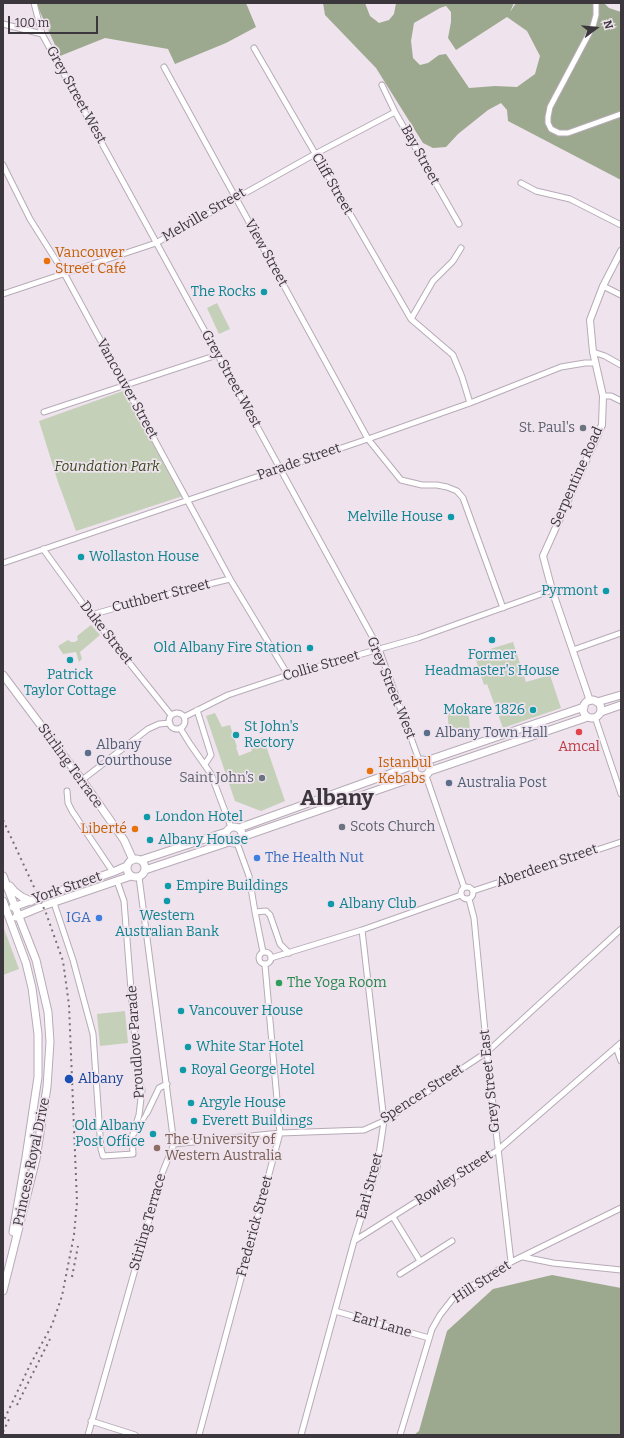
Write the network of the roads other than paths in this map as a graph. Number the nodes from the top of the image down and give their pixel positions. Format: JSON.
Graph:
{"nodes":[{"id":1,"x":34,"y":3,"type":"edge"},
{"id":2,"x":596,"y":3,"type":"edge"},
{"id":3,"x":3,"y":24,"type":"edge"},
{"id":4,"x":42,"y":34,"type":"junction"},
{"id":5,"x":254,"y":48,"type":"dead end"},
{"id":6,"x":164,"y":67,"type":"dead end"},
{"id":7,"x":382,"y":85,"type":"dead end"},
{"id":8,"x":395,"y":112,"type":"junction"},
{"id":9,"x":621,"y":114,"type":"edge"},
{"id":10,"x":315,"y":154,"type":"junction"},
{"id":11,"x":3,"y":165,"type":"edge"},
{"id":12,"x":521,"y":183,"type":"dead end"},
{"id":13,"x":236,"y":197,"type":"junction"},
{"id":14,"x":459,"y":224,"type":"dead end"},
{"id":15,"x":621,"y":225,"type":"edge"},
{"id":16,"x":156,"y":243,"type":"junction"},
{"id":17,"x":460,"y":248,"type":"dead end"},
{"id":18,"x":621,"y":251,"type":"edge"},
{"id":19,"x":64,"y":273,"type":"junction"},
{"id":20,"x":603,"y":286,"type":"junction"},
{"id":21,"x":3,"y":294,"type":"edge"},
{"id":22,"x":621,"y":295,"type":"edge"},
{"id":23,"x":411,"y":318,"type":"junction"},
{"id":24,"x":593,"y":352,"type":"junction"},
{"id":25,"x":217,"y":354,"type":"junction"},
{"id":26,"x":595,"y":362,"type":"junction"},
{"id":27,"x":621,"y":364,"type":"edge"},
{"id":28,"x":125,"y":386,"type":"junction"},
{"id":29,"x":603,"y":396,"type":"junction"},
{"id":30,"x":621,"y":401,"type":"edge"},
{"id":31,"x":470,"y":403,"type":"junction"},
{"id":32,"x":44,"y":412,"type":"dead end"},
{"id":33,"x":368,"y":439,"type":"junction"},
{"id":34,"x":280,"y":468,"type":"junction"},
{"id":35,"x":188,"y":500,"type":"junction"},
{"id":36,"x":43,"y":549,"type":"junction"},
{"id":37,"x":3,"y":563,"type":"edge"},
{"id":38,"x":230,"y":579,"type":"junction"},
{"id":39,"x":552,"y":590,"type":"junction"},
{"id":40,"x":503,"y":608,"type":"junction"},
{"id":41,"x":91,"y":615,"type":"junction"},
{"id":42,"x":621,"y":633,"type":"edge"},
{"id":43,"x":378,"y":649,"type":"junction"},
{"id":44,"x":573,"y":650,"type":"junction"},
{"id":45,"x":3,"y":675,"type":"edge"},
{"id":46,"x":288,"y":675,"type":"junction"},
{"id":47,"x":621,"y":695,"type":"edge"},
{"id":48,"x":593,"y":702,"type":"junction"},
{"id":49,"x":621,"y":705,"type":"edge"},
{"id":50,"x":584,"y":707,"type":"junction"},
{"id":51,"x":197,"y":710,"type":"junction"},
{"id":52,"x":171,"y":715,"type":"junction"},
{"id":53,"x":595,"y":716,"type":"junction"},
{"id":54,"x":184,"y":717,"type":"junction"},
{"id":55,"x":170,"y":723,"type":"junction"},
{"id":56,"x":180,"y":728,"type":"junction"},
{"id":57,"x":420,"y":762,"type":"junction"},
{"id":58,"x":205,"y":764,"type":"junction"},
{"id":59,"x":425,"y":774,"type":"junction"},
{"id":60,"x":82,"y":780,"type":"junction"},
{"id":61,"x":67,"y":791,"type":"dead end"},
{"id":62,"x":621,"y":794,"type":"edge"},
{"id":63,"x":235,"y":827,"type":"junction"},
{"id":64,"x":226,"y":832,"type":"junction"},
{"id":65,"x":236,"y":841,"type":"junction"},
{"id":66,"x":621,"y":842,"type":"edge"},
{"id":67,"x":133,"y":860,"type":"junction"},
{"id":68,"x":141,"y":860,"type":"junction"},
{"id":69,"x":127,"y":866,"type":"junction"},
{"id":70,"x":145,"y":870,"type":"junction"},
{"id":71,"x":3,"y":871,"type":"edge"},
{"id":72,"x":113,"y":872,"type":"junction"},
{"id":73,"x":3,"y":876,"type":"edge"},
{"id":74,"x":131,"y":876,"type":"junction"},
{"id":75,"x":139,"y":877,"type":"junction"},
{"id":76,"x":117,"y":881,"type":"junction"},
{"id":77,"x":464,"y":888,"type":"junction"},
{"id":78,"x":473,"y":891,"type":"junction"},
{"id":79,"x":51,"y":894,"type":"junction"},
{"id":80,"x":461,"y":895,"type":"junction"},
{"id":81,"x":469,"y":899,"type":"junction"},
{"id":82,"x":3,"y":901,"type":"edge"},
{"id":83,"x":31,"y":901,"type":"junction"},
{"id":84,"x":54,"y":903,"type":"junction"},
{"id":85,"x":16,"y":906,"type":"junction"},
{"id":86,"x":7,"y":910,"type":"junction"},
{"id":87,"x":35,"y":910,"type":"junction"},
{"id":88,"x":255,"y":912,"type":"junction"},
{"id":89,"x":20,"y":916,"type":"junction"},
{"id":90,"x":10,"y":919,"type":"junction"},
{"id":91,"x":621,"y":929,"type":"edge"},
{"id":92,"x":362,"y":930,"type":"junction"},
{"id":93,"x":27,"y":934,"type":"junction"},
{"id":94,"x":263,"y":952,"type":"junction"},
{"id":95,"x":288,"y":953,"type":"junction"},
{"id":96,"x":272,"y":958,"type":"junction"},
{"id":97,"x":265,"y":964,"type":"junction"},
{"id":98,"x":621,"y":1043,"type":"edge"},
{"id":99,"x":616,"y":1047,"type":"junction"},
{"id":100,"x":487,"y":1052,"type":"junction"},
{"id":101,"x":621,"y":1061,"type":"edge"},
{"id":102,"x":167,"y":1084,"type":"junction"},
{"id":103,"x":147,"y":1113,"type":"joint"},
{"id":104,"x":384,"y":1121,"type":"junction"},
{"id":105,"x":280,"y":1133,"type":"junction"},
{"id":106,"x":132,"y":1137,"type":"junction"},
{"id":107,"x":174,"y":1144,"type":"junction"},
{"id":108,"x":498,"y":1150,"type":"junction"},
{"id":109,"x":26,"y":1157,"type":"junction"},
{"id":110,"x":36,"y":1159,"type":"junction"},
{"id":111,"x":621,"y":1208,"type":"edge"},
{"id":112,"x":393,"y":1217,"type":"junction"},
{"id":113,"x":452,"y":1241,"type":"dead end"},
{"id":114,"x":354,"y":1242,"type":"junction"},
{"id":115,"x":523,"y":1257,"type":"junction"},
{"id":116,"x":420,"y":1261,"type":"junction"},
{"id":117,"x":511,"y":1262,"type":"junction"},
{"id":118,"x":621,"y":1270,"type":"edge"},
{"id":119,"x":400,"y":1274,"type":"dead end"},
{"id":120,"x":3,"y":1290,"type":"edge"},
{"id":121,"x":335,"y":1311,"type":"junction"},
{"id":122,"x":429,"y":1338,"type":"junction"},
{"id":123,"x":91,"y":1422,"type":"junction"},
{"id":124,"x":88,"y":1435,"type":"edge"},
{"id":125,"x":135,"y":1435,"type":"edge"},
{"id":126,"x":199,"y":1435,"type":"edge"},
{"id":127,"x":301,"y":1435,"type":"edge"},
{"id":128,"x":400,"y":1435,"type":"edge"}],
"edges":[{"from":1,"to":4,"type":"street","name":"Grey Street West"},
{"from":2,"to":9,"type":"street"},
{"from":3,"to":4,"type":"street"},
{"from":4,"to":16,"type":"street","name":"Grey Street West"},
{"from":5,"to":10,"type":"street","name":"Cliff Street"},
{"from":6,"to":13,"type":"street","name":"View Street"},
{"from":7,"to":8,"type":"street","name":"Bay Street"},
{"from":8,"to":10,"type":"street","name":"Melville Street"},
{"from":8,"to":14,"type":"street","name":"Bay Street"},
{"from":10,"to":13,"type":"street","name":"Melville Street"},
{"from":10,"to":23,"type":"street","name":"Cliff Street"},
{"from":11,"to":19,"type":"street","name":"Vancouver Street"},
{"from":12,"to":15,"type":"street"},
{"from":13,"to":16,"type":"street","name":"Melville Street"},
{"from":13,"to":33,"type":"street","name":"View Street"},
{"from":16,"to":19,"type":"street","name":"Melville Street"},
{"from":16,"to":25,"type":"street","name":"Grey Street West"},
{"from":17,"to":23,"type":"street"},
{"from":18,"to":20,"type":"street","name":"Serpentine Road"},
{"from":19,"to":21,"type":"street","name":"Melville Street"},
{"from":19,"to":28,"type":"street","name":"Vancouver Street"},
{"from":20,"to":22,"type":"street"},
{"from":20,"to":24,"type":"street","name":"Serpentine Road"},
{"from":23,"to":31,"type":"street","name":"Cliff Street"},
{"from":24,"to":26,"type":"street","name":"Serpentine Road"},
{"from":24,"to":27,"type":"street"},
{"from":25,"to":28,"type":"street"},
{"from":25,"to":34,"type":"street","name":"Grey Street West"},
{"from":26,"to":29,"type":"street","name":"Serpentine Road"},
{"from":26,"to":31,"type":"street","name":"Parade Street"},
{"from":28,"to":32,"type":"street"},
{"from":28,"to":35,"type":"street","name":"Vancouver Street"},
{"from":29,"to":30,"type":"street"},
{"from":29,"to":39,"type":"street","name":"Serpentine Road"},
{"from":31,"to":33,"type":"street","name":"Parade Street"},
{"from":33,"to":34,"type":"street","name":"Parade Street"},
{"from":33,"to":40,"type":"street","name":"View Street"},
{"from":34,"to":35,"type":"street","name":"Parade Street"},
{"from":34,"to":43,"type":"street","name":"Grey Street West"},
{"from":35,"to":36,"type":"street","name":"Parade Street"},
{"from":35,"to":38,"type":"street","name":"Vancouver Street"},
{"from":36,"to":37,"type":"street","name":"Parade Street"},
{"from":36,"to":41,"type":"street","name":"Duke Street"},
{"from":38,"to":41,"type":"street","name":"Cuthbert Street"},
{"from":38,"to":46,"type":"street","name":"Vancouver Street"},
{"from":39,"to":40,"type":"street","name":"Collie Street"},
{"from":39,"to":44,"type":"street","name":"Serpentine Road"},
{"from":40,"to":43,"type":"street","name":"Collie Street"},
{"from":41,"to":52,"type":"street","name":"Duke Street"},
{"from":42,"to":44,"type":"street"},
{"from":43,"to":46,"type":"street","name":"Collie Street"},
{"from":43,"to":57,"type":"street","name":"Grey Street West"},
{"from":44,"to":48,"type":"street","name":"Serpentine Road"},
{"from":45,"to":60,"type":"main road","name":"Stirling Terrace"},
{"from":46,"to":51,"type":"street","name":"Collie Street"},
{"from":47,"to":48,"type":"main road"},
{"from":48,"to":50,"type":"main road"},
{"from":48,"to":53,"type":"main road"},
{"from":49,"to":53,"type":"main road"},
{"from":50,"to":53,"type":"main road"},
{"from":50,"to":57,"type":"main road"},
{"from":51,"to":54,"type":"street","name":"Collie Street"},
{"from":51,"to":58,"type":"street"},
{"from":52,"to":54,"type":"street"},
{"from":52,"to":55,"type":"street"},
{"from":53,"to":59,"type":"main road"},
{"from":53,"to":62,"type":"street"},
{"from":54,"to":56,"type":"street"},
{"from":55,"to":56,"type":"street"},
{"from":55,"to":60,"type":"street"},
{"from":56,"to":58,"type":"street"},
{"from":57,"to":59,"type":"main road"},
{"from":57,"to":59,"type":"main road"},
{"from":57,"to":63,"type":"main road"},
{"from":58,"to":63,"type":"street"},
{"from":59,"to":65,"type":"main road"},
{"from":59,"to":77,"type":"street"},
{"from":60,"to":67,"type":"main road","name":"Stirling Terrace"},
{"from":61,"to":72,"type":"street"},
{"from":63,"to":64,"type":"main road"},
{"from":63,"to":65,"type":"main road"},
{"from":64,"to":65,"type":"main road"},
{"from":64,"to":68,"type":"main road"},
{"from":65,"to":70,"type":"main road"},
{"from":65,"to":88,"type":"street"},
{"from":66,"to":78,"type":"street","name":"Aberdeen Street"},
{"from":67,"to":68,"type":"main road"},
{"from":67,"to":69,"type":"main road"},
{"from":68,"to":70,"type":"main road"},
{"from":69,"to":72,"type":"main road","name":"York Street"},
{"from":69,"to":74,"type":"main road"},
{"from":70,"to":75,"type":"main road"},
{"from":71,"to":83,"type":"main road"},
{"from":72,"to":76,"type":"main road"},
{"from":72,"to":79,"type":"main road","name":"York Street"},
{"from":73,"to":85,"type":"main road","name":"Princess Royal Drive"},
{"from":74,"to":75,"type":"main road"},
{"from":74,"to":76,"type":"main road","name":"York Street"},
{"from":75,"to":102,"type":"street"},
{"from":76,"to":84,"type":"main road","name":"York Street"},
{"from":76,"to":106,"type":"street","name":"Proudlove Parade"},
{"from":77,"to":78,"type":"street"},
{"from":77,"to":80,"type":"street"},
{"from":78,"to":81,"type":"street"},
{"from":79,"to":83,"type":"main road","name":"York Street"},
{"from":79,"to":84,"type":"main road"},
{"from":80,"to":81,"type":"street"},
{"from":80,"to":92,"type":"street"},
{"from":81,"to":100,"type":"street","name":"Grey Street East"},
{"from":82,"to":86,"type":"main road","name":"Princess Royal Drive"},
{"from":83,"to":85,"type":"main road","name":"York Street"},
{"from":84,"to":87,"type":"main road","name":"York Street"},
{"from":84,"to":106,"type":"street","name":"Proudlove Parade"},
{"from":85,"to":86,"type":"main road","name":"York Street"},
{"from":85,"to":89,"type":"main road","name":"Princess Royal Drive"},
{"from":86,"to":90,"type":"main road","name":"Princess Royal Drive"},
{"from":87,"to":89,"type":"main road"},
{"from":87,"to":93,"type":"main road"},
{"from":88,"to":94,"type":"street"},
{"from":88,"to":95,"type":"street"},
{"from":89,"to":90,"type":"main road"},
{"from":89,"to":93,"type":"main road","name":"Princess Royal Drive"},
{"from":90,"to":109,"type":"main road","name":"Princess Royal Drive"},
{"from":91,"to":100,"type":"street","name":"Spencer Street"},
{"from":92,"to":95,"type":"street"},
{"from":92,"to":104,"type":"street","name":"Earl Street"},
{"from":93,"to":110,"type":"main road","name":"Princess Royal Drive"},
{"from":94,"to":96,"type":"street"},
{"from":94,"to":97,"type":"street"},
{"from":95,"to":96,"type":"street"},
{"from":96,"to":97,"type":"street"},
{"from":97,"to":105,"type":"street","name":"Frederick Street"},
{"from":98,"to":99,"type":"street","name":"Rowley Street"},
{"from":99,"to":101,"type":"street"},
{"from":99,"to":108,"type":"street","name":"Rowley Street"},
{"from":100,"to":104,"type":"street","name":"Spencer Street"},
{"from":100,"to":108,"type":"street","name":"Grey Street East"},
{"from":102,"to":103,"type":"street"},
{"from":102,"to":107,"type":"street"},
{"from":103,"to":106,"type":"street"},
{"from":104,"to":105,"type":"street","name":"Spencer Street"},
{"from":104,"to":114,"type":"street","name":"Earl Street"},
{"from":105,"to":107,"type":"street","name":"Spencer Street"},
{"from":105,"to":126,"type":"street","name":"Frederick Street"},
{"from":107,"to":123,"type":"street","name":"Stirling Terrace"},
{"from":108,"to":112,"type":"street","name":"Rowley Street"},
{"from":108,"to":117,"type":"street","name":"Grey Street East"},
{"from":109,"to":110,"type":"main road"},
{"from":109,"to":120,"type":"main road","name":"Princess Royal Drive"},
{"from":110,"to":120,"type":"main road","name":"Princess Royal Drive"},
{"from":111,"to":115,"type":"street","name":"Hill Street"},
{"from":112,"to":114,"type":"street","name":"Rowley Street"},
{"from":112,"to":116,"type":"street"},
{"from":113,"to":116,"type":"street"},
{"from":114,"to":121,"type":"street","name":"Earl Street"},
{"from":115,"to":117,"type":"street","name":"Hill Street"},
{"from":115,"to":118,"type":"street"},
{"from":116,"to":119,"type":"street"},
{"from":117,"to":122,"type":"street","name":"Hill Street"},
{"from":121,"to":122,"type":"street","name":"Earl Lane"},
{"from":121,"to":127,"type":"street","name":"Earl Street"},
{"from":122,"to":128,"type":"street","name":"Hill Street"},
{"from":123,"to":124,"type":"street","name":"Stirling Terrace"},
{"from":123,"to":125,"type":"street"}]}
